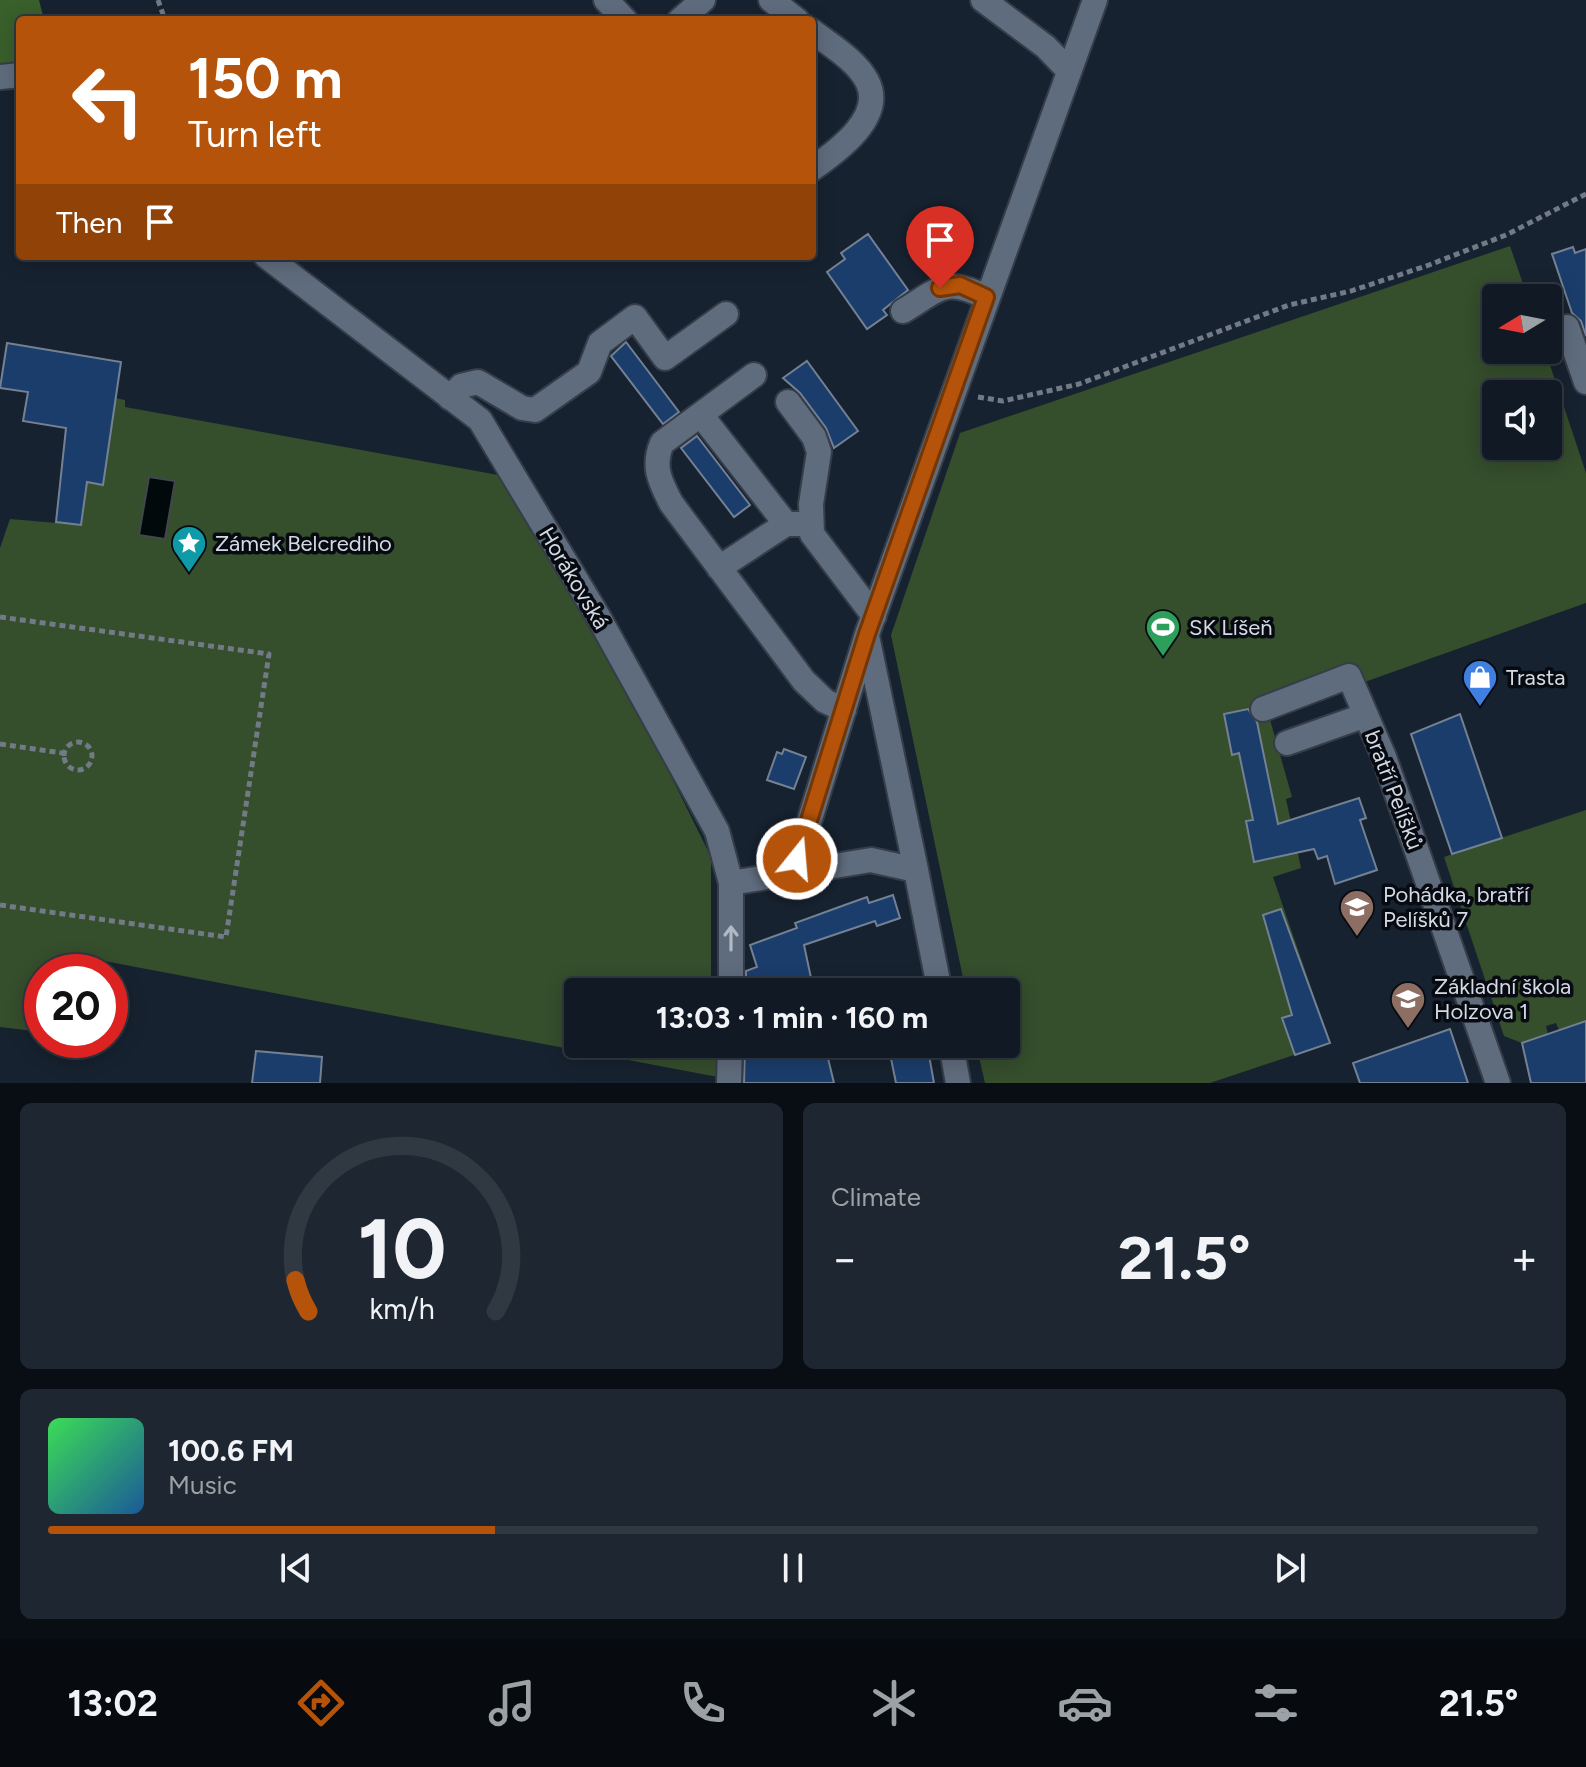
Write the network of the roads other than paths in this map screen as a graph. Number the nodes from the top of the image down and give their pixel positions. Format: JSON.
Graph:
{"nodes":[{"id":1,"x":606,"y":0,"type":"edge"},
{"id":2,"x":703,"y":0,"type":"edge"},
{"id":3,"x":771,"y":0,"type":"edge"},
{"id":4,"x":983,"y":0,"type":"edge"},
{"id":5,"x":1095,"y":0,"type":"edge"},
{"id":6,"x":621,"y":16,"type":"edge"},
{"id":7,"x":685,"y":16,"type":"edge"},
{"id":8,"x":792,"y":16,"type":"edge"},
{"id":9,"x":816,"y":34,"type":"edge"},
{"id":10,"x":1069,"y":71,"type":"junction"},
{"id":11,"x":816,"y":166,"type":"edge"},
{"id":12,"x":271,"y":260,"type":"edge"},
{"id":13,"x":986,"y":297,"type":"junction"},
{"id":14,"x":903,"y":311,"type":"dead end"},
{"id":15,"x":726,"y":314,"type":"dead end"},
{"id":16,"x":1567,"y":327,"type":"dead end"},
{"id":17,"x":754,"y":375,"type":"dead end"},
{"id":18,"x":1586,"y":382,"type":"edge"},
{"id":19,"x":450,"y":398,"type":"junction"},
{"id":20,"x":788,"y":402,"type":"dead end"},
{"id":21,"x":701,"y":415,"type":"junction"},
{"id":22,"x":797,"y":524,"type":"junction"},
{"id":23,"x":719,"y":568,"type":"junction"},
{"id":24,"x":870,"y":625,"type":"junction"},
{"id":25,"x":1263,"y":709,"type":"dead end"},
{"id":26,"x":844,"y":710,"type":"junction"},
{"id":27,"x":1366,"y":715,"type":"junction"},
{"id":28,"x":1287,"y":743,"type":"dead end"},
{"id":29,"x":916,"y":870,"type":"junction"},
{"id":30,"x":794,"y":871,"type":"junction"},
{"id":31,"x":731,"y":883,"type":"junction"},
{"id":32,"x":731,"y":978,"type":"edge"},
{"id":33,"x":937,"y":978,"type":"edge"},
{"id":34,"x":730,"y":1058,"type":"edge"},
{"id":35,"x":954,"y":1058,"type":"edge"},
{"id":36,"x":729,"y":1083,"type":"edge"},
{"id":37,"x":958,"y":1083,"type":"edge"},
{"id":38,"x":1498,"y":1083,"type":"edge"}],
"edges":[{"from":1,"to":6,"type":"street"},
{"from":2,"to":7,"type":"street"},
{"from":3,"to":8,"type":"street"},
{"from":4,"to":10,"type":"street"},
{"from":5,"to":10,"type":"street"},
{"from":9,"to":11,"type":"street"},
{"from":10,"to":13,"type":"street"},
{"from":12,"to":19,"type":"street","name":"Horákovská"},
{"from":13,"to":14,"type":"street"},
{"from":13,"to":24,"type":"street"},
{"from":15,"to":19,"type":"street"},
{"from":16,"to":18,"type":"street"},
{"from":17,"to":21,"type":"street"},
{"from":19,"to":31,"type":"street","name":"Horákovská"},
{"from":20,"to":22,"type":"street"},
{"from":21,"to":22,"type":"street"},
{"from":21,"to":23,"type":"street"},
{"from":22,"to":23,"type":"street"},
{"from":22,"to":24,"type":"street"},
{"from":23,"to":26,"type":"street"},
{"from":24,"to":26,"type":"street"},
{"from":24,"to":29,"type":"street"},
{"from":25,"to":27,"type":"street","name":"bratří Pelíšků"},
{"from":26,"to":30,"type":"street"},
{"from":27,"to":28,"type":"street"},
{"from":27,"to":38,"type":"street","name":"bratří Pelíšků"},
{"from":29,"to":30,"type":"street"},
{"from":29,"to":33,"type":"street"},
{"from":30,"to":31,"type":"street"},
{"from":32,"to":31,"type":"street","name":"Horákovská","one_way":true},
{"from":34,"to":36,"type":"street"},
{"from":35,"to":37,"type":"street"}]}
